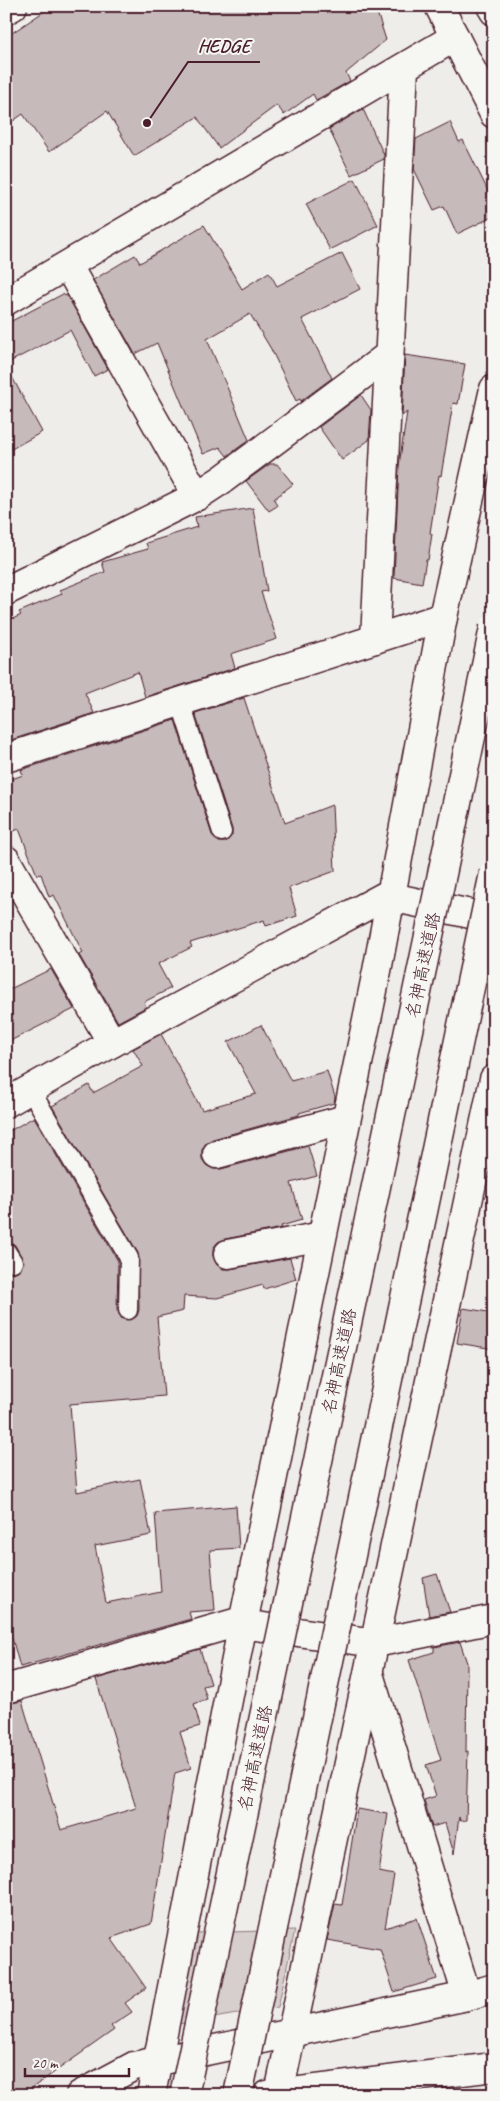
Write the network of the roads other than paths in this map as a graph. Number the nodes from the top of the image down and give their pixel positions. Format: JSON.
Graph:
{"nodes":[{"id":1,"x":13,"y":6,"type":"edge"},
{"id":2,"x":439,"y":6,"type":"edge"},
{"id":3,"x":492,"y":6,"type":"edge"},
{"id":4,"x":6,"y":10,"type":"edge"},
{"id":5,"x":494,"y":10,"type":"edge"},
{"id":6,"x":455,"y":37,"type":"junction"},
{"id":7,"x":404,"y":68,"type":"junction"},
{"id":8,"x":494,"y":114,"type":"edge"},
{"id":9,"x":68,"y":266,"type":"junction"},
{"id":10,"x":6,"y":301,"type":"edge"},
{"id":11,"x":389,"y":355,"type":"junction"},
{"id":12,"x":494,"y":388,"type":"edge"},
{"id":13,"x":196,"y":496,"type":"junction"},
{"id":14,"x":6,"y":591,"type":"edge"},
{"id":15,"x":443,"y":617,"type":"junction"},
{"id":16,"x":494,"y":628,"type":"edge"},
{"id":17,"x":375,"y":639,"type":"junction"},
{"id":18,"x":180,"y":701,"type":"junction"},
{"id":19,"x":6,"y":758,"type":"edge"},
{"id":20,"x":222,"y":832,"type":"dead end"},
{"id":21,"x":6,"y":860,"type":"edge"},
{"id":22,"x":494,"y":873,"type":"edge"},
{"id":23,"x":391,"y":897,"type":"junction"},
{"id":24,"x":494,"y":919,"type":"edge"},
{"id":25,"x":112,"y":1043,"type":"junction"},
{"id":26,"x":494,"y":1079,"type":"edge"},
{"id":27,"x":30,"y":1089,"type":"junction"},
{"id":28,"x":6,"y":1103,"type":"edge"},
{"id":29,"x":346,"y":1119,"type":"junction"},
{"id":30,"x":486,"y":1152,"type":"edge"},
{"id":31,"x":217,"y":1154,"type":"dead end"},
{"id":32,"x":322,"y":1236,"type":"junction"},
{"id":33,"x":228,"y":1254,"type":"dead end"},
{"id":34,"x":128,"y":1310,"type":"dead end"},
{"id":35,"x":494,"y":1620,"type":"edge"},
{"id":36,"x":243,"y":1623,"type":"junction"},
{"id":37,"x":375,"y":1643,"type":"junction"},
{"id":38,"x":368,"y":1672,"type":"junction"},
{"id":39,"x":6,"y":1689,"type":"edge"},
{"id":40,"x":494,"y":1988,"type":"edge"},
{"id":41,"x":467,"y":1996,"type":"junction"},
{"id":42,"x":290,"y":2032,"type":"junction"},
{"id":43,"x":158,"y":2060,"type":"junction"},
{"id":44,"x":494,"y":2067,"type":"edge"},
{"id":45,"x":274,"y":2094,"type":"edge"},
{"id":46,"x":80,"y":2095,"type":"edge"},
{"id":47,"x":151,"y":2095,"type":"edge"},
{"id":48,"x":184,"y":2095,"type":"edge"},
{"id":49,"x":238,"y":2095,"type":"edge"}],
"edges":[{"from":1,"to":4,"type":"main road"},
{"from":2,"to":6,"type":"main road"},
{"from":3,"to":5,"type":"main road"},
{"from":6,"to":7,"type":"main road"},
{"from":6,"to":8,"type":"main road"},
{"from":7,"to":9,"type":"main road"},
{"from":7,"to":11,"type":"main road"},
{"from":9,"to":10,"type":"main road"},
{"from":9,"to":13,"type":"main road"},
{"from":11,"to":13,"type":"main road"},
{"from":11,"to":17,"type":"main road"},
{"from":12,"to":15,"type":"main road"},
{"from":13,"to":14,"type":"main road"},
{"from":15,"to":17,"type":"main road"},
{"from":15,"to":23,"type":"main road"},
{"from":16,"to":48,"type":"main road","name":"名神高速道路","bridge":true},
{"from":17,"to":18,"type":"main road"},
{"from":18,"to":19,"type":"main road"},
{"from":18,"to":20,"type":"lane"},
{"from":21,"to":25,"type":"main road"},
{"from":22,"to":49,"type":"main road","bridge":true},
{"from":23,"to":24,"type":"main road"},
{"from":23,"to":25,"type":"main road"},
{"from":23,"to":29,"type":"main road"},
{"from":25,"to":27,"type":"main road"},
{"from":26,"to":30,"type":"main road"},
{"from":27,"to":28,"type":"main road"},
{"from":27,"to":34,"type":"lane"},
{"from":29,"to":31,"type":"main road"},
{"from":29,"to":32,"type":"main road"},
{"from":30,"to":37,"type":"main road"},
{"from":32,"to":33,"type":"main road"},
{"from":32,"to":36,"type":"main road"},
{"from":35,"to":37,"type":"main road"},
{"from":36,"to":37,"type":"main road"},
{"from":36,"to":39,"type":"main road"},
{"from":36,"to":43,"type":"main road"},
{"from":37,"to":38,"type":"main road"},
{"from":38,"to":41,"type":"main road"},
{"from":38,"to":42,"type":"main road"},
{"from":40,"to":41,"type":"main road"},
{"from":41,"to":42,"type":"main road"},
{"from":42,"to":43,"type":"main road"},
{"from":42,"to":45,"type":"main road"},
{"from":43,"to":46,"type":"main road"},
{"from":43,"to":47,"type":"main road"},
{"from":44,"to":45,"type":"main road"}]}
